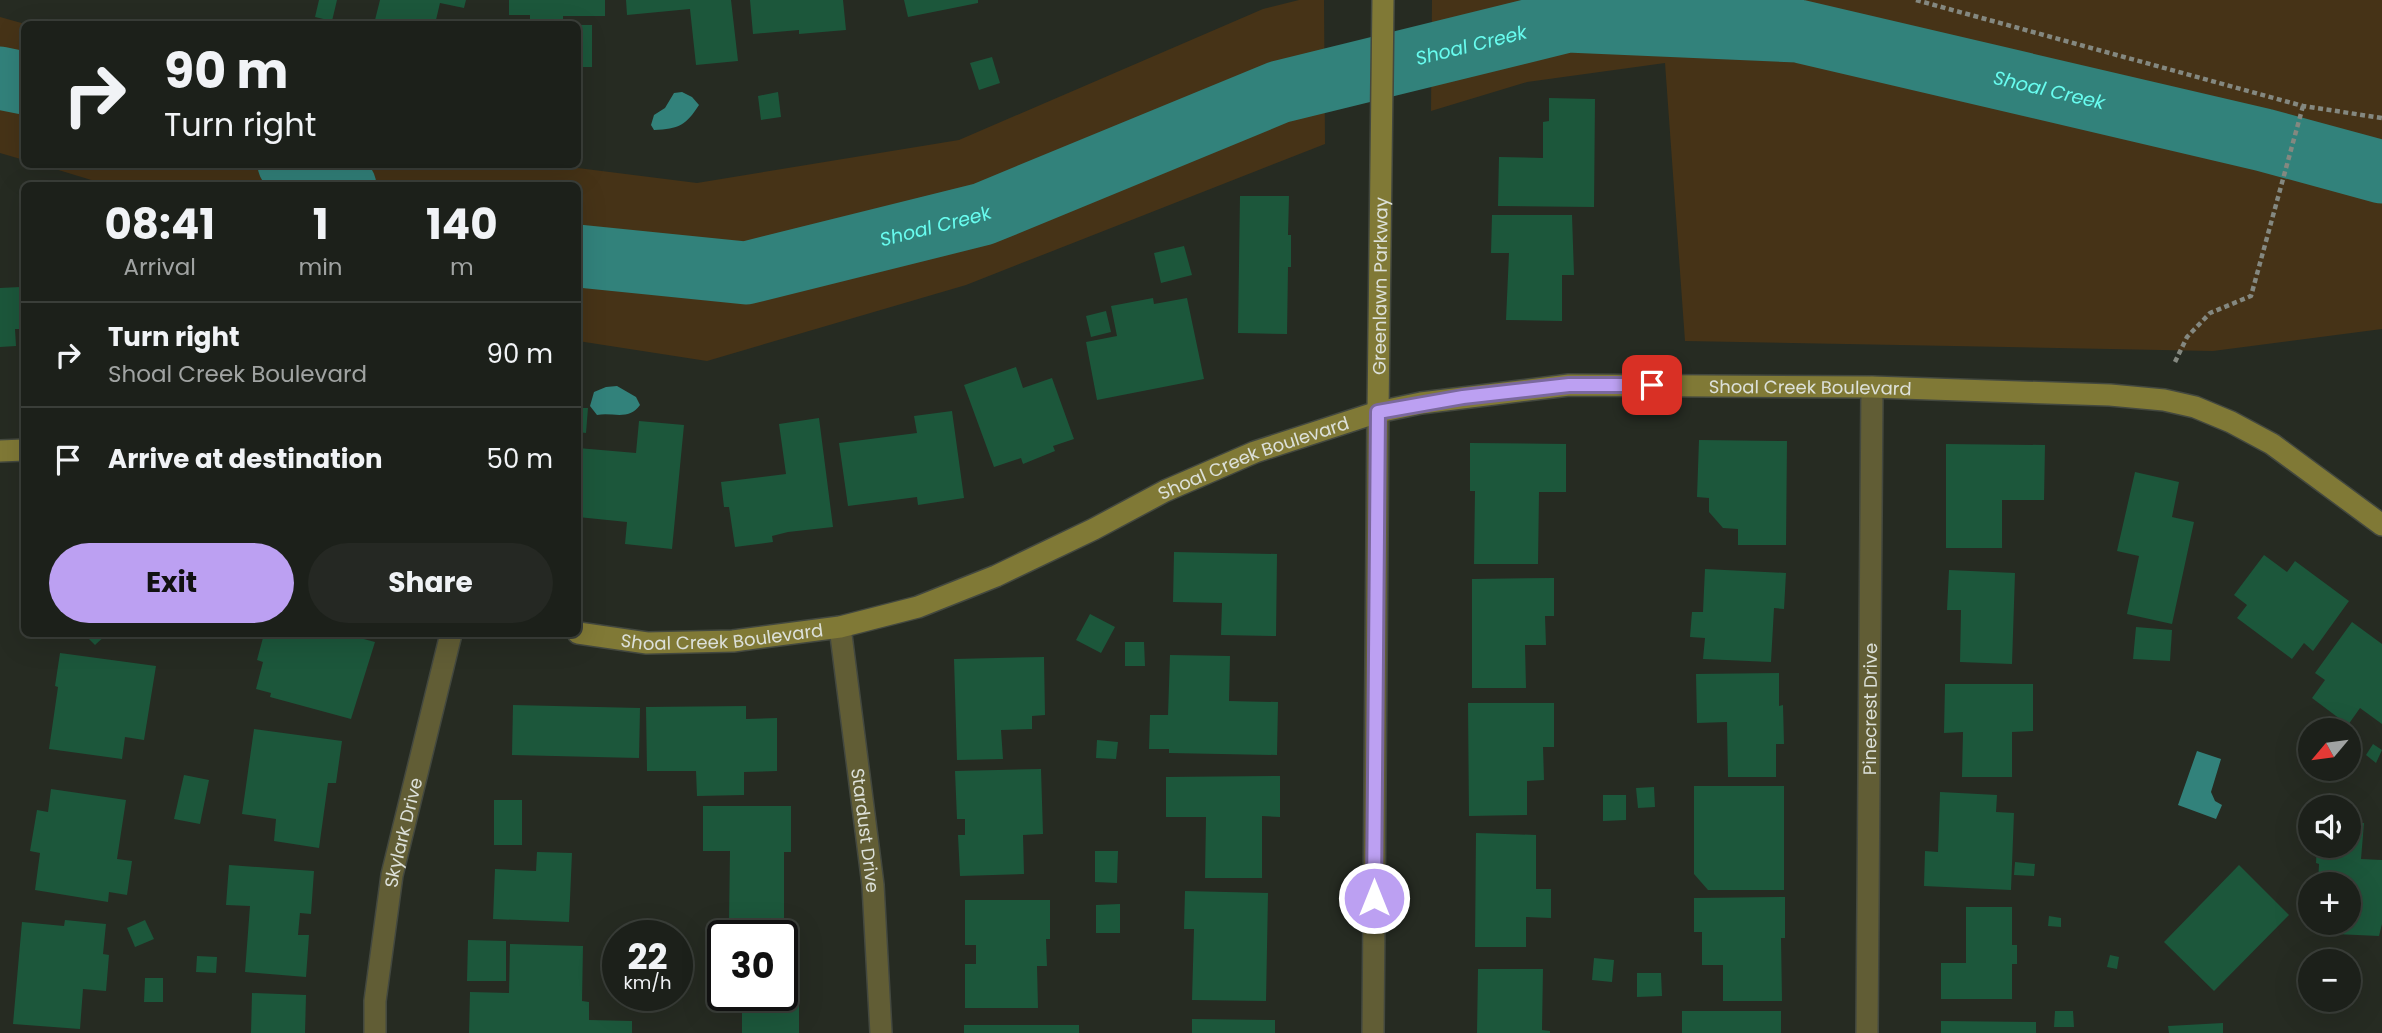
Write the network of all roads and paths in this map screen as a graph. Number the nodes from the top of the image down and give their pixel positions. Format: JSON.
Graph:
{"nodes":[{"id":1,"x":1383,"y":0,"type":"edge"},
{"id":2,"x":1916,"y":0,"type":"edge"},
{"id":3,"x":2303,"y":106,"type":"junction"},
{"id":4,"x":2382,"y":118,"type":"edge"},
{"id":5,"x":2175,"y":362,"type":"dead end"},
{"id":6,"x":1872,"y":387,"type":"junction"},
{"id":7,"x":1378,"y":412,"type":"junction"},
{"id":8,"x":21,"y":450,"type":"edge"},
{"id":9,"x":0,"y":451,"type":"edge"},
{"id":10,"x":2382,"y":525,"type":"edge"},
{"id":11,"x":840,"y":627,"type":"junction"},
{"id":12,"x":581,"y":633,"type":"edge"},
{"id":13,"x":450,"y":637,"type":"edge"},
{"id":14,"x":375,"y":1033,"type":"edge"},
{"id":15,"x":881,"y":1033,"type":"edge"},
{"id":16,"x":1373,"y":1033,"type":"edge"},
{"id":17,"x":1867,"y":1033,"type":"edge"}],
"edges":[{"from":1,"to":7,"type":"street","name":"Greenlawn Parkway"},
{"from":2,"to":3,"type":"path"},
{"from":3,"to":4,"type":"path"},
{"from":3,"to":5,"type":"path"},
{"from":6,"to":7,"type":"street","name":"Shoal Creek Boulevard"},
{"from":6,"to":10,"type":"street","name":"Shoal Creek Boulevard"},
{"from":6,"to":17,"type":"street","name":"Pinecrest Drive"},
{"from":7,"to":11,"type":"street","name":"Shoal Creek Boulevard"},
{"from":7,"to":16,"type":"street","name":"Greenlawn Parkway"},
{"from":8,"to":9,"type":"street"},
{"from":11,"to":12,"type":"street","name":"Shoal Creek Boulevard"},
{"from":11,"to":15,"type":"street","name":"Stardust Drive"},
{"from":13,"to":14,"type":"street","name":"Skylark Drive"}]}
